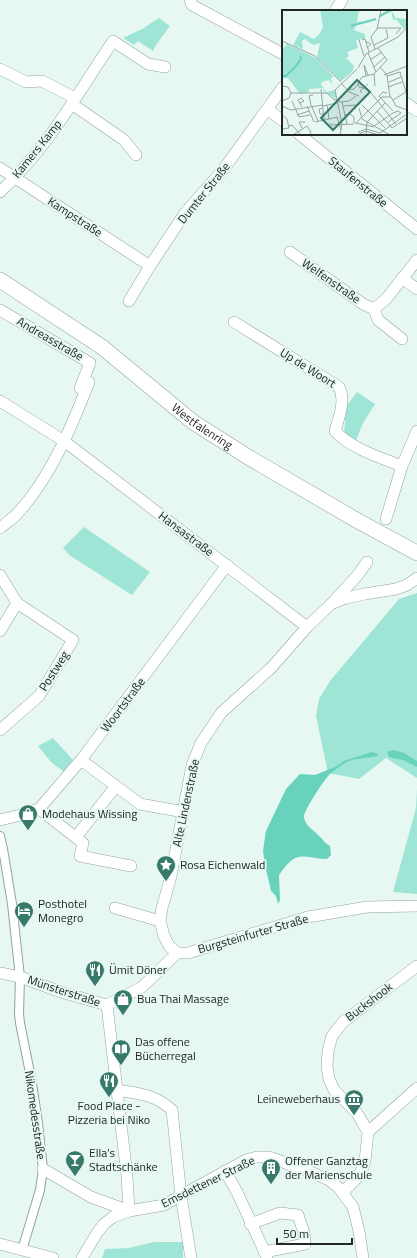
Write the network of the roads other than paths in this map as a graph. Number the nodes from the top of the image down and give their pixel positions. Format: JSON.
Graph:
{"nodes":[{"id":1,"x":190,"y":0,"type":"edge"},
{"id":2,"x":342,"y":0,"type":"edge"},
{"id":3,"x":336,"y":10,"type":"edge"},
{"id":4,"x":282,"y":53,"type":"edge"},
{"id":5,"x":165,"y":67,"type":"dead end"},
{"id":6,"x":0,"y":70,"type":"edge"},
{"id":7,"x":282,"y":88,"type":"edge"},
{"id":8,"x":73,"y":101,"type":"junction"},
{"id":9,"x":267,"y":109,"type":"junction"},
{"id":10,"x":282,"y":120,"type":"edge"},
{"id":11,"x":300,"y":135,"type":"edge"},
{"id":12,"x":136,"y":155,"type":"dead end"},
{"id":13,"x":0,"y":168,"type":"edge"},
{"id":14,"x":15,"y":178,"type":"junction"},
{"id":15,"x":0,"y":192,"type":"edge"},
{"id":16,"x":417,"y":229,"type":"edge"},
{"id":17,"x":290,"y":252,"type":"dead end"},
{"id":18,"x":417,"y":260,"type":"edge"},
{"id":19,"x":150,"y":266,"type":"junction"},
{"id":20,"x":402,"y":278,"type":"junction"},
{"id":21,"x":0,"y":280,"type":"edge"},
{"id":22,"x":417,"y":289,"type":"edge"},
{"id":23,"x":129,"y":301,"type":"dead end"},
{"id":24,"x":374,"y":309,"type":"junction"},
{"id":25,"x":0,"y":310,"type":"edge"},
{"id":26,"x":234,"y":322,"type":"dead end"},
{"id":27,"x":402,"y":340,"type":"dead end"},
{"id":28,"x":89,"y":382,"type":"dead end"},
{"id":29,"x":84,"y":396,"type":"junction"},
{"id":30,"x":0,"y":401,"type":"edge"},
{"id":31,"x":417,"y":432,"type":"edge"},
{"id":32,"x":64,"y":441,"type":"junction"},
{"id":33,"x":402,"y":466,"type":"junction"},
{"id":34,"x":386,"y":518,"type":"dead end"},
{"id":35,"x":0,"y":528,"type":"edge"},
{"id":36,"x":417,"y":553,"type":"edge"},
{"id":37,"x":367,"y":562,"type":"dead end"},
{"id":38,"x":227,"y":565,"type":"junction"},
{"id":39,"x":0,"y":575,"type":"edge"},
{"id":40,"x":417,"y":578,"type":"edge"},
{"id":41,"x":16,"y":603,"type":"junction"},
{"id":42,"x":331,"y":604,"type":"junction"},
{"id":43,"x":307,"y":627,"type":"junction"},
{"id":44,"x":0,"y":631,"type":"edge"},
{"id":45,"x":0,"y":730,"type":"edge"},
{"id":46,"x":81,"y":760,"type":"junction"},
{"id":47,"x":116,"y":786,"type":"junction"},
{"id":48,"x":39,"y":809,"type":"junction"},
{"id":49,"x":184,"y":812,"type":"junction"},
{"id":50,"x":0,"y":820,"type":"edge"},
{"id":51,"x":0,"y":836,"type":"edge"},
{"id":52,"x":76,"y":837,"type":"junction"},
{"id":53,"x":131,"y":866,"type":"dead end"},
{"id":54,"x":417,"y":906,"type":"edge"},
{"id":55,"x":115,"y":908,"type":"dead end"},
{"id":56,"x":160,"y":921,"type":"junction"},
{"id":57,"x":177,"y":953,"type":"junction"},
{"id":58,"x":417,"y":966,"type":"edge"},
{"id":59,"x":0,"y":973,"type":"edge"},
{"id":60,"x":20,"y":978,"type":"junction"},
{"id":61,"x":107,"y":1005,"type":"junction"},
{"id":62,"x":417,"y":1088,"type":"edge"},
{"id":63,"x":117,"y":1090,"type":"junction"},
{"id":64,"x":368,"y":1132,"type":"junction"},
{"id":65,"x":43,"y":1169,"type":"junction"},
{"id":66,"x":225,"y":1171,"type":"junction"},
{"id":67,"x":343,"y":1192,"type":"junction"},
{"id":68,"x":181,"y":1196,"type":"junction"},
{"id":69,"x":129,"y":1211,"type":"junction"},
{"id":70,"x":250,"y":1224,"type":"junction"},
{"id":71,"x":0,"y":1244,"type":"edge"},
{"id":72,"x":22,"y":1250,"type":"junction"},
{"id":73,"x":266,"y":1255,"type":"edge"},
{"id":74,"x":53,"y":1258,"type":"edge"},
{"id":75,"x":82,"y":1258,"type":"edge"},
{"id":76,"x":191,"y":1258,"type":"edge"},
{"id":77,"x":363,"y":1258,"type":"edge"}],
"edges":[{"from":1,"to":4,"type":"street"},
{"from":2,"to":3,"type":"street"},
{"from":5,"to":8,"type":"street","name":"Kamers Kamp"},
{"from":6,"to":8,"type":"street"},
{"from":7,"to":9,"type":"street","name":"Dumter Straße"},
{"from":8,"to":12,"type":"street"},
{"from":8,"to":14,"type":"street","name":"Kamers Kamp"},
{"from":9,"to":10,"type":"street"},
{"from":9,"to":19,"type":"street","name":"Dumter Straße"},
{"from":11,"to":16,"type":"street","name":"Staufenstraße"},
{"from":13,"to":14,"type":"street","name":"Kampstraße"},
{"from":14,"to":15,"type":"street","name":"Kamers Kamp"},
{"from":14,"to":19,"type":"street","name":"Kampstraße"},
{"from":17,"to":24,"type":"street","name":"Welfenstraße"},
{"from":18,"to":20,"type":"street","name":"Welfenstraße"},
{"from":19,"to":23,"type":"street","name":"Dumter Straße"},
{"from":20,"to":22,"type":"street"},
{"from":20,"to":24,"type":"street","name":"Welfenstraße"},
{"from":21,"to":36,"type":"main road","name":"Westfalenring"},
{"from":24,"to":27,"type":"street","name":"Welfenstraße"},
{"from":25,"to":29,"type":"street","name":"Andreasstraße"},
{"from":26,"to":33,"type":"street","name":"Up de Woort"},
{"from":28,"to":29,"type":"street"},
{"from":29,"to":32,"type":"street"},
{"from":30,"to":32,"type":"street","name":"Hansastraße"},
{"from":31,"to":33,"type":"street"},
{"from":32,"to":35,"type":"street"},
{"from":32,"to":38,"type":"street","name":"Hansastraße"},
{"from":33,"to":34,"type":"street"},
{"from":37,"to":42,"type":"street","name":"Alte Lindenstraße"},
{"from":38,"to":43,"type":"street","name":"Hansastraße"},
{"from":38,"to":46,"type":"street","name":"Woortstraße"},
{"from":39,"to":41,"type":"street"},
{"from":40,"to":42,"type":"street","name":"Alte Lindenstraße"},
{"from":41,"to":44,"type":"street"},
{"from":41,"to":45,"type":"street","name":"Postweg"},
{"from":42,"to":43,"type":"street","name":"Alte Lindenstraße"},
{"from":43,"to":49,"type":"street","name":"Alte Lindenstraße"},
{"from":46,"to":47,"type":"street"},
{"from":46,"to":48,"type":"street","name":"Woortstraße"},
{"from":47,"to":49,"type":"street"},
{"from":47,"to":52,"type":"street"},
{"from":48,"to":50,"type":"street"},
{"from":48,"to":52,"type":"street"},
{"from":49,"to":56,"type":"street","name":"Alte Lindenstraße"},
{"from":51,"to":60,"type":"street","name":"Münsterstraße"},
{"from":52,"to":53,"type":"street"},
{"from":54,"to":57,"type":"street","name":"Burgsteinfurter Straße"},
{"from":55,"to":56,"type":"street"},
{"from":56,"to":57,"type":"street","name":"Alte Lindenstraße"},
{"from":57,"to":61,"type":"street"},
{"from":58,"to":64,"type":"street","name":"Buckshook"},
{"from":59,"to":60,"type":"street"},
{"from":60,"to":61,"type":"street","name":"Münsterstraße"},
{"from":60,"to":65,"type":"street","name":"Nikomedesstraße"},
{"from":61,"to":63,"type":"street"},
{"from":62,"to":64,"type":"street"},
{"from":63,"to":68,"type":"street"},
{"from":63,"to":69,"type":"street"},
{"from":64,"to":67,"type":"street"},
{"from":65,"to":69,"type":"street"},
{"from":65,"to":72,"type":"street","name":"Nikomedesstraße"},
{"from":66,"to":67,"type":"street","name":"Emsdettener Straße"},
{"from":66,"to":68,"type":"street","name":"Emsdettener Straße"},
{"from":66,"to":70,"type":"street"},
{"from":67,"to":77,"type":"street","name":"Emsdettener Straße"},
{"from":68,"to":69,"type":"street","name":"Emsdettener Straße"},
{"from":68,"to":76,"type":"street"},
{"from":69,"to":75,"type":"street","name":"Emsdettener Straße"},
{"from":70,"to":73,"type":"street"},
{"from":70,"to":73,"type":"street"},
{"from":71,"to":72,"type":"street"},
{"from":72,"to":74,"type":"street"}]}
